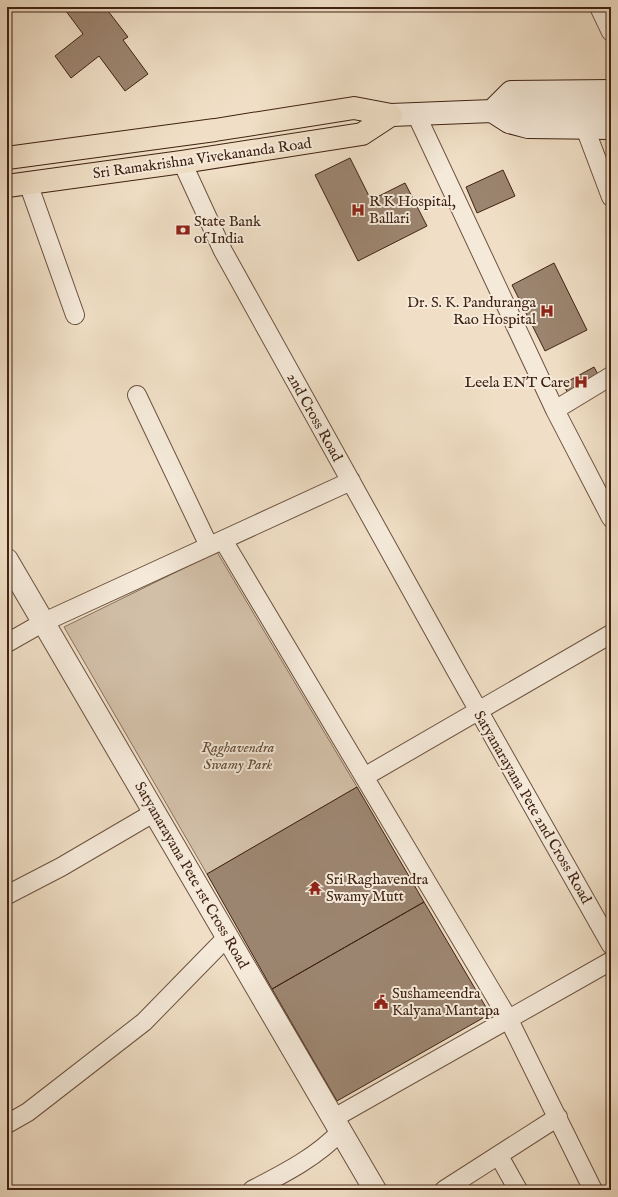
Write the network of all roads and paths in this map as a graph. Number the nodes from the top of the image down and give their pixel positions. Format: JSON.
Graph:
{"nodes":[{"id":1,"x":599,"y":7,"type":"edge"},
{"id":2,"x":611,"y":32,"type":"edge"},
{"id":3,"x":611,"y":91,"type":"edge"},
{"id":4,"x":492,"y":111,"type":"junction"},
{"id":5,"x":611,"y":111,"type":"edge"},
{"id":6,"x":416,"y":114,"type":"junction"},
{"id":7,"x":392,"y":115,"type":"junction"},
{"id":8,"x":585,"y":128,"type":"junction"},
{"id":9,"x":611,"y":128,"type":"edge"},
{"id":10,"x":7,"y":158,"type":"edge"},
{"id":11,"x":182,"y":162,"type":"junction"},
{"id":12,"x":17,"y":185,"type":"edge"},
{"id":13,"x":611,"y":197,"type":"edge"},
{"id":14,"x":74,"y":315,"type":"dead end"},
{"id":15,"x":611,"y":376,"type":"edge"},
{"id":16,"x":137,"y":395,"type":"dead end"},
{"id":17,"x":555,"y":410,"type":"junction"},
{"id":18,"x":351,"y":481,"type":"junction"},
{"id":19,"x":611,"y":518,"type":"edge"},
{"id":20,"x":216,"y":543,"type":"junction"},
{"id":21,"x":7,"y":560,"type":"edge"},
{"id":22,"x":44,"y":622,"type":"junction"},
{"id":23,"x":611,"y":634,"type":"edge"},
{"id":24,"x":7,"y":643,"type":"edge"},
{"id":25,"x":455,"y":670,"type":"joint"},
{"id":26,"x":478,"y":712,"type":"junction"},
{"id":27,"x":364,"y":777,"type":"junction"},
{"id":28,"x":156,"y":812,"type":"junction"},
{"id":29,"x":7,"y":896,"type":"edge"},
{"id":30,"x":228,"y":936,"type":"junction"},
{"id":31,"x":611,"y":945,"type":"edge"},
{"id":32,"x":611,"y":961,"type":"edge"},
{"id":33,"x":509,"y":1020,"type":"junction"},
{"id":34,"x":558,"y":1118,"type":"junction"},
{"id":35,"x":7,"y":1124,"type":"edge"},
{"id":36,"x":337,"y":1125,"type":"junction"},
{"id":37,"x":499,"y":1156,"type":"junction"},
{"id":38,"x":252,"y":1190,"type":"edge"},
{"id":39,"x":375,"y":1190,"type":"edge"},
{"id":40,"x":444,"y":1190,"type":"edge"},
{"id":41,"x":518,"y":1190,"type":"edge"},
{"id":42,"x":593,"y":1190,"type":"edge"}],
"edges":[{"from":1,"to":2,"type":"street"},
{"from":3,"to":4,"type":"street"},
{"from":4,"to":5,"type":"street","name":"Sri Ramakrishna Vivekananda Road"},
{"from":4,"to":6,"type":"street","name":"Sri Ramakrishna Vivekananda Road"},
{"from":4,"to":8,"type":"street"},
{"from":6,"to":7,"type":"street","name":"Sri Ramakrishna Vivekananda Road"},
{"from":6,"to":17,"type":"street"},
{"from":7,"to":10,"type":"main road","name":"Sri Ramakrishna Vivekananda Road"},
{"from":7,"to":11,"type":"main road","name":"Sri Ramakrishna Vivekananda Road"},
{"from":8,"to":9,"type":"street"},
{"from":8,"to":13,"type":"street"},
{"from":11,"to":12,"type":"main road","name":"Sri Ramakrishna Vivekananda Road"},
{"from":11,"to":18,"type":"street","name":"2nd Cross Road"},
{"from":12,"to":14,"type":"street"},
{"from":15,"to":17,"type":"street"},
{"from":16,"to":20,"type":"street"},
{"from":17,"to":19,"type":"street"},
{"from":18,"to":20,"type":"street"},
{"from":18,"to":25,"type":"street","name":"2nd Cross Road"},
{"from":20,"to":22,"type":"street"},
{"from":20,"to":27,"type":"street"},
{"from":21,"to":22,"type":"street","name":"Satyanarayana Pete 1st Cross Road"},
{"from":22,"to":24,"type":"street"},
{"from":22,"to":28,"type":"street","name":"Satyanarayana Pete 1st Cross Road"},
{"from":23,"to":26,"type":"street"},
{"from":25,"to":26,"type":"street","name":"Satyanarayana Pete 2nd Cross Road"},
{"from":26,"to":27,"type":"street"},
{"from":26,"to":31,"type":"street","name":"Satyanarayana Pete 2nd Cross Road"},
{"from":27,"to":33,"type":"street"},
{"from":28,"to":29,"type":"street"},
{"from":28,"to":30,"type":"street","name":"Satyanarayana Pete 1st Cross Road"},
{"from":30,"to":35,"type":"street"},
{"from":30,"to":36,"type":"street","name":"Satyanarayana Pete 1st Cross Road"},
{"from":32,"to":33,"type":"street"},
{"from":33,"to":34,"type":"street"},
{"from":33,"to":36,"type":"street"},
{"from":34,"to":37,"type":"street"},
{"from":34,"to":42,"type":"street"},
{"from":36,"to":38,"type":"street"},
{"from":36,"to":39,"type":"street","name":"Satyanarayana Pete 1st Cross Road"},
{"from":37,"to":40,"type":"street"},
{"from":37,"to":41,"type":"street"}]}
